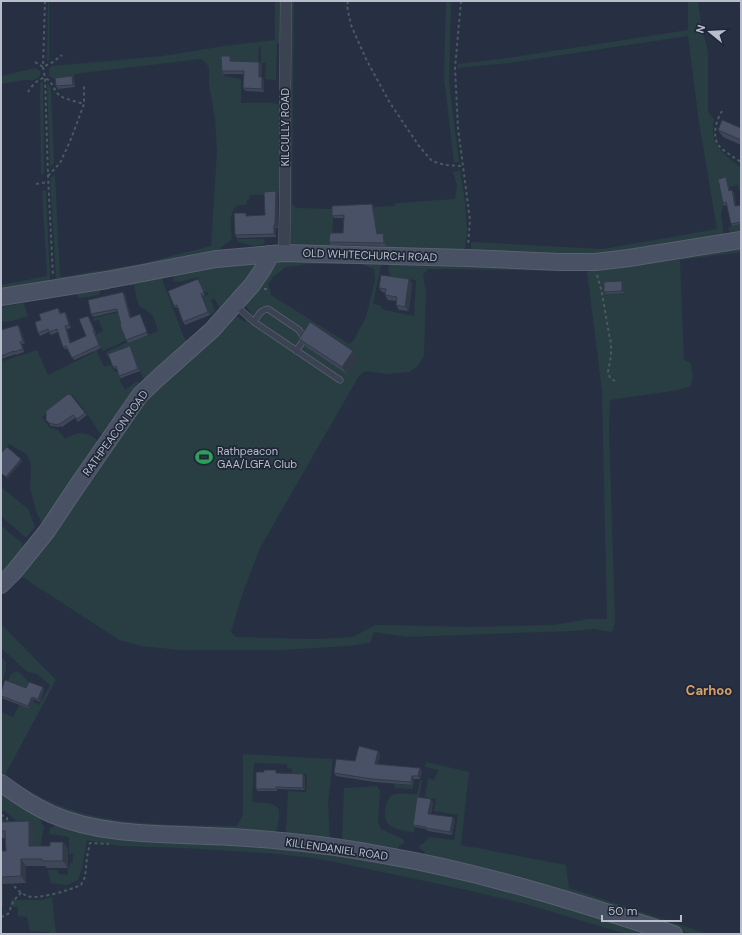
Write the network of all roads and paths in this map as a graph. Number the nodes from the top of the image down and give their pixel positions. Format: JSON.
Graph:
{"nodes":[{"id":1,"x":44,"y":1,"type":"edge"},
{"id":2,"x":286,"y":1,"type":"edge"},
{"id":3,"x":348,"y":1,"type":"edge"},
{"id":4,"x":461,"y":1,"type":"edge"},
{"id":5,"x":62,"y":54,"type":"dead end"},
{"id":6,"x":35,"y":62,"type":"dead end"},
{"id":7,"x":43,"y":67,"type":"junction"},
{"id":8,"x":45,"y":78,"type":"junction"},
{"id":9,"x":84,"y":84,"type":"dead end"},
{"id":10,"x":28,"y":92,"type":"dead end"},
{"id":11,"x":84,"y":104,"type":"junction"},
{"id":12,"x":722,"y":111,"type":"dead end"},
{"id":13,"x":741,"y":162,"type":"edge"},
{"id":14,"x":463,"y":166,"type":"junction"},
{"id":15,"x":48,"y":176,"type":"junction"},
{"id":16,"x":48,"y":182,"type":"junction"},
{"id":17,"x":36,"y":184,"type":"dead end"},
{"id":18,"x":741,"y":240,"type":"edge"},
{"id":19,"x":468,"y":248,"type":"dead end"},
{"id":20,"x":284,"y":253,"type":"junction"},
{"id":21,"x":268,"y":254,"type":"junction"},
{"id":22,"x":596,"y":271,"type":"dead end"},
{"id":23,"x":53,"y":288,"type":"junction"},
{"id":24,"x":1,"y":297,"type":"edge"},
{"id":25,"x":234,"y":305,"type":"junction"},
{"id":26,"x":254,"y":322,"type":"junction"},
{"id":27,"x":296,"y":351,"type":"junction"},
{"id":28,"x":340,"y":380,"type":"dead end"},
{"id":29,"x":615,"y":381,"type":"dead end"},
{"id":30,"x":1,"y":585,"type":"edge"},
{"id":31,"x":1,"y":783,"type":"edge"},
{"id":32,"x":1,"y":815,"type":"edge"},
{"id":33,"x":7,"y":828,"type":"edge"},
{"id":34,"x":114,"y":844,"type":"dead end"},
{"id":35,"x":8,"y":877,"type":"edge"},
{"id":36,"x":22,"y":892,"type":"junction"},
{"id":37,"x":1,"y":917,"type":"edge"},
{"id":38,"x":674,"y":934,"type":"edge"}],
"edges":[{"from":1,"to":7,"type":"path"},
{"from":2,"to":20,"type":"street","name":"KILCULLY ROAD"},
{"from":3,"to":14,"type":"path"},
{"from":4,"to":14,"type":"path"},
{"from":5,"to":7,"type":"path"},
{"from":6,"to":7,"type":"path"},
{"from":7,"to":8,"type":"path"},
{"from":8,"to":10,"type":"path"},
{"from":8,"to":11,"type":"path"},
{"from":8,"to":15,"type":"path"},
{"from":9,"to":11,"type":"path"},
{"from":11,"to":15,"type":"path"},
{"from":12,"to":13,"type":"path"},
{"from":14,"to":19,"type":"path"},
{"from":15,"to":16,"type":"path"},
{"from":16,"to":17,"type":"path"},
{"from":16,"to":23,"type":"path"},
{"from":18,"to":20,"type":"street","name":"OLD WHITECHURCH ROAD"},
{"from":20,"to":21,"type":"street","name":"OLD WHITECHURCH ROAD"},
{"from":21,"to":23,"type":"street","name":"OLD WHITECHURCH ROAD"},
{"from":21,"to":25,"type":"street","name":"RATHPEACON ROAD"},
{"from":22,"to":29,"type":"path"},
{"from":23,"to":24,"type":"street","name":"OLD WHITECHURCH ROAD"},
{"from":25,"to":26,"type":"lane"},
{"from":25,"to":30,"type":"street","name":"RATHPEACON ROAD"},
{"from":26,"to":27,"type":"lane"},
{"from":26,"to":27,"type":"lane"},
{"from":27,"to":28,"type":"lane"},
{"from":31,"to":38,"type":"street","name":"KILLENDANIEL ROAD"},
{"from":32,"to":33,"type":"path"},
{"from":34,"to":36,"type":"path"},
{"from":35,"to":36,"type":"path"},
{"from":36,"to":37,"type":"path"}]}
